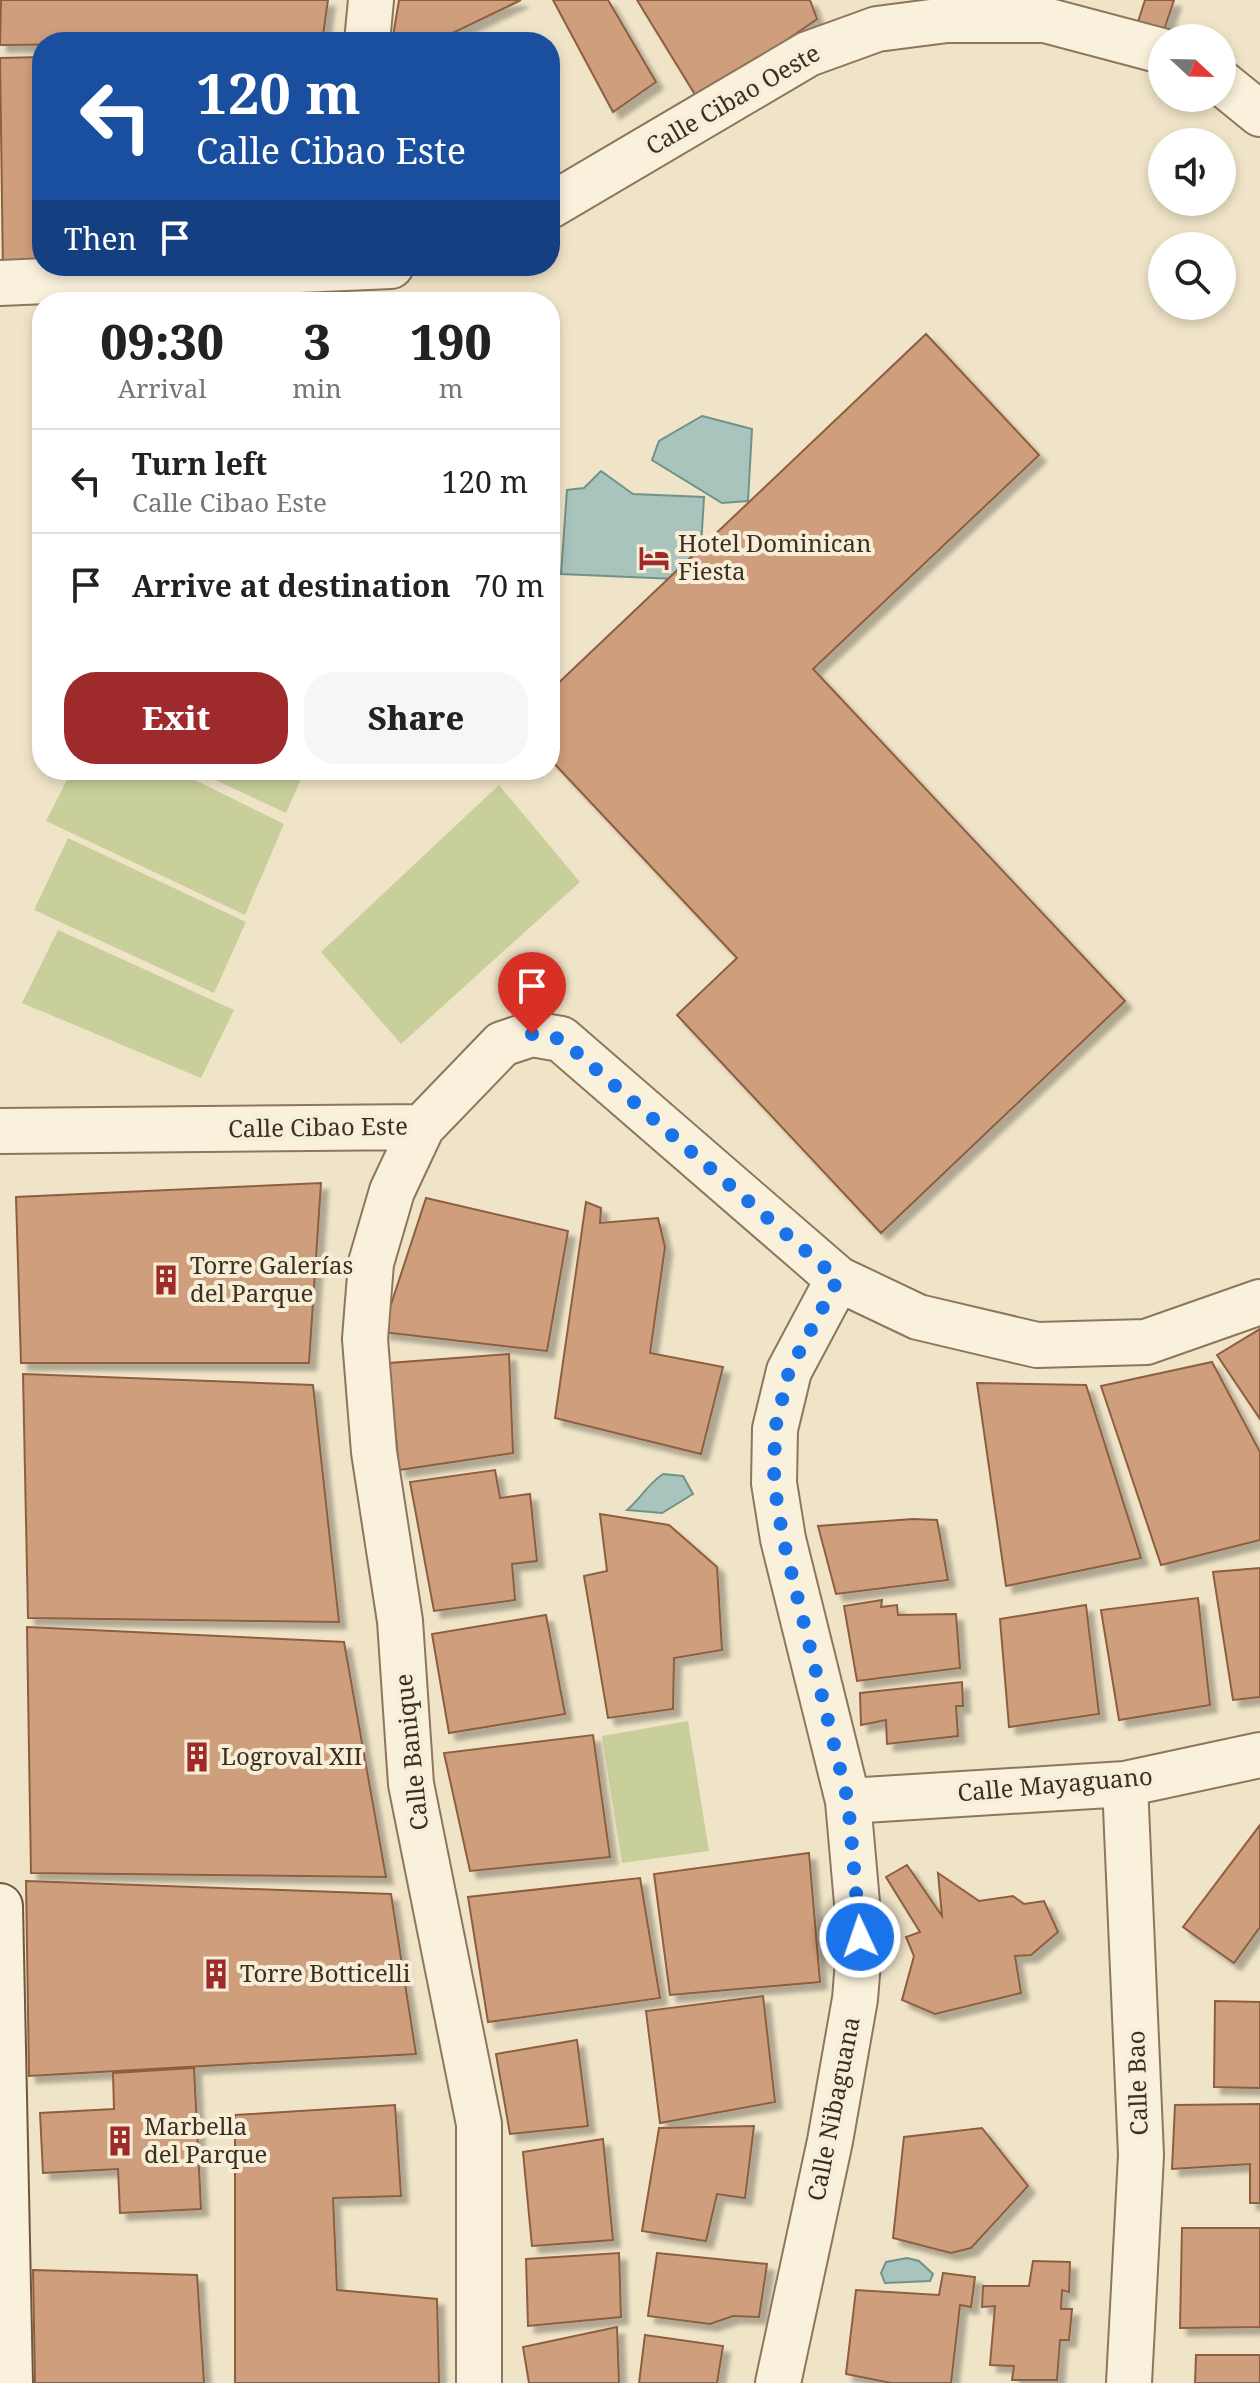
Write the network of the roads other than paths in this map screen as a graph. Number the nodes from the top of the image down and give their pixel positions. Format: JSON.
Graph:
{"nodes":[{"id":1,"x":371,"y":0,"type":"edge"},
{"id":2,"x":872,"y":14,"type":"edge"},
{"id":3,"x":368,"y":32,"type":"edge"},
{"id":4,"x":1148,"y":47,"type":"edge"},
{"id":5,"x":1236,"y":94,"type":"edge"},
{"id":6,"x":1260,"y":114,"type":"edge"},
{"id":7,"x":560,"y":200,"type":"edge"},
{"id":8,"x":157,"y":276,"type":"edge"},
{"id":9,"x":0,"y":283,"type":"edge"},
{"id":10,"x":422,"y":1127,"type":"junction"},
{"id":11,"x":0,"y":1131,"type":"edge"},
{"id":12,"x":838,"y":1279,"type":"junction"},
{"id":13,"x":1260,"y":1302,"type":"edge"},
{"id":14,"x":1260,"y":1755,"type":"edge"},
{"id":15,"x":1125,"y":1784,"type":"junction"},
{"id":16,"x":848,"y":1801,"type":"junction"},
{"id":17,"x":0,"y":1906,"type":"edge"},
{"id":18,"x":10,"y":2383,"type":"edge"},
{"id":19,"x":479,"y":2383,"type":"edge"},
{"id":20,"x":778,"y":2383,"type":"edge"},
{"id":21,"x":1129,"y":2383,"type":"edge"}],
"edges":[{"from":1,"to":3,"type":"street"},
{"from":2,"to":4,"type":"street","name":"Calle Cibao Oeste"},
{"from":2,"to":7,"type":"street","name":"Calle Cibao Oeste"},
{"from":5,"to":6,"type":"street"},
{"from":8,"to":9,"type":"street"},
{"from":10,"to":11,"type":"street","name":"Calle Cibao Este"},
{"from":10,"to":12,"type":"street","name":"Calle Cibao Este"},
{"from":10,"to":19,"type":"street","name":"Calle Banique"},
{"from":12,"to":13,"type":"street","name":"Calle Cibao Este"},
{"from":12,"to":16,"type":"street","name":"Calle Nibaguana"},
{"from":14,"to":15,"type":"street","name":"Calle Mayaguano"},
{"from":15,"to":16,"type":"street","name":"Calle Mayaguano"},
{"from":15,"to":21,"type":"street","name":"Calle Bao"},
{"from":16,"to":20,"type":"street","name":"Calle Nibaguana"},
{"from":17,"to":18,"type":"street"}]}
